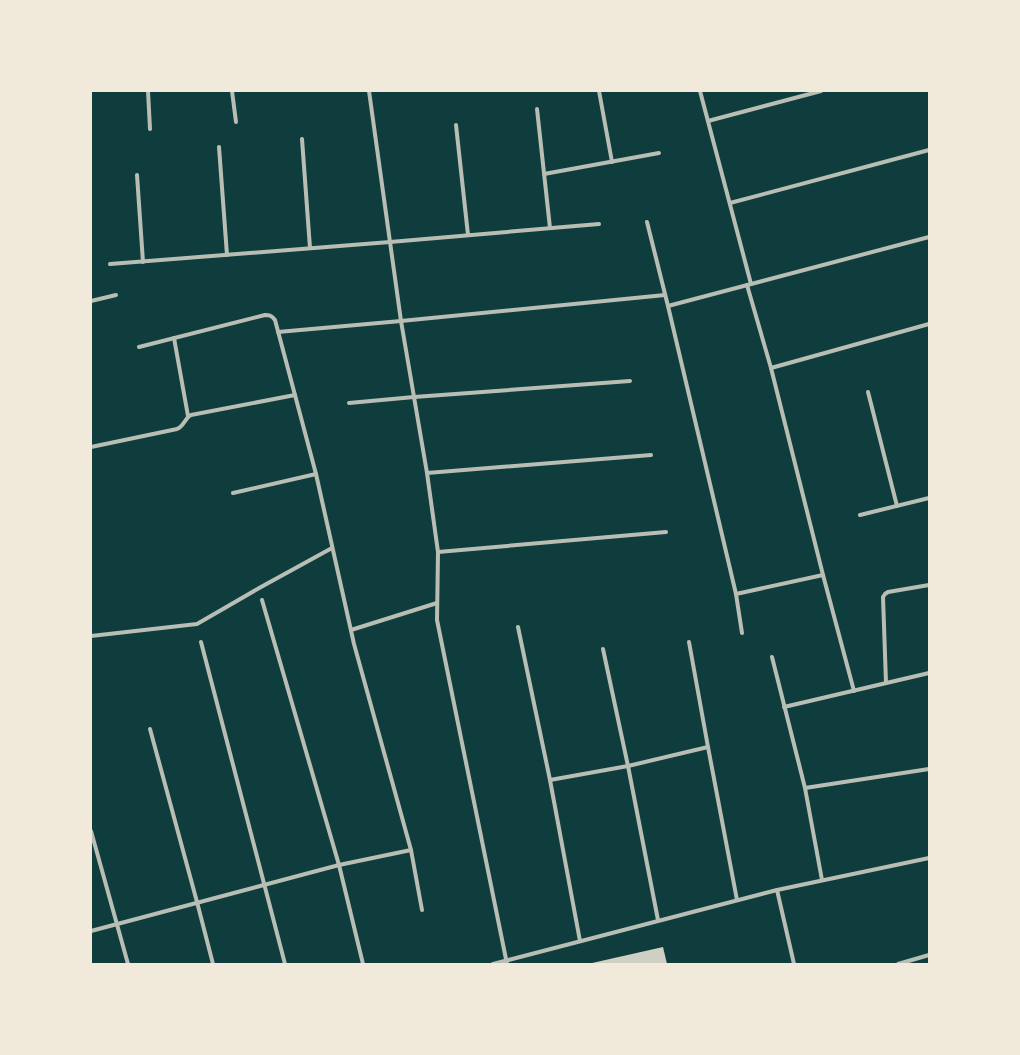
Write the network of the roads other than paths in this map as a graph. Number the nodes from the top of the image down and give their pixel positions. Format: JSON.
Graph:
{"nodes":[{"id":1,"x":148,"y":91,"type":"edge"},
{"id":2,"x":232,"y":91,"type":"edge"},
{"id":3,"x":369,"y":91,"type":"edge"},
{"id":4,"x":600,"y":91,"type":"edge"},
{"id":5,"x":700,"y":91,"type":"edge"},
{"id":6,"x":821,"y":91,"type":"edge"},
{"id":7,"x":537,"y":109,"type":"dead end"},
{"id":8,"x":708,"y":121,"type":"junction"},
{"id":9,"x":236,"y":122,"type":"dead end"},
{"id":10,"x":456,"y":124,"type":"dead end"},
{"id":11,"x":150,"y":130,"type":"dead end"},
{"id":12,"x":302,"y":139,"type":"dead end"},
{"id":13,"x":219,"y":147,"type":"dead end"},
{"id":14,"x":929,"y":150,"type":"edge"},
{"id":15,"x":660,"y":153,"type":"dead end"},
{"id":16,"x":612,"y":162,"type":"junction"},
{"id":17,"x":544,"y":174,"type":"junction"},
{"id":18,"x":137,"y":175,"type":"dead end"},
{"id":19,"x":730,"y":203,"type":"junction"},
{"id":20,"x":646,"y":222,"type":"dead end"},
{"id":21,"x":599,"y":224,"type":"dead end"},
{"id":22,"x":550,"y":228,"type":"junction"},
{"id":23,"x":468,"y":235,"type":"junction"},
{"id":24,"x":929,"y":237,"type":"edge"},
{"id":25,"x":390,"y":242,"type":"junction"},
{"id":26,"x":310,"y":248,"type":"junction"},
{"id":27,"x":227,"y":255,"type":"junction"},
{"id":28,"x":143,"y":262,"type":"junction"},
{"id":29,"x":110,"y":264,"type":"dead end"},
{"id":30,"x":749,"y":285,"type":"junction"},
{"id":31,"x":116,"y":295,"type":"dead end"},
{"id":32,"x":665,"y":295,"type":"junction"},
{"id":33,"x":91,"y":301,"type":"edge"},
{"id":34,"x":668,"y":306,"type":"junction"},
{"id":35,"x":401,"y":321,"type":"junction"},
{"id":36,"x":929,"y":324,"type":"edge"},
{"id":37,"x":278,"y":332,"type":"junction"},
{"id":38,"x":174,"y":338,"type":"junction"},
{"id":39,"x":139,"y":347,"type":"dead end"},
{"id":40,"x":771,"y":368,"type":"junction"},
{"id":41,"x":630,"y":381,"type":"dead end"},
{"id":42,"x":868,"y":392,"type":"dead end"},
{"id":43,"x":295,"y":395,"type":"junction"},
{"id":44,"x":414,"y":397,"type":"junction"},
{"id":45,"x":348,"y":403,"type":"dead end"},
{"id":46,"x":188,"y":416,"type":"junction"},
{"id":47,"x":91,"y":447,"type":"edge"},
{"id":48,"x":650,"y":455,"type":"dead end"},
{"id":49,"x":427,"y":473,"type":"junction"},
{"id":50,"x":316,"y":474,"type":"junction"},
{"id":51,"x":233,"y":493,"type":"dead end"},
{"id":52,"x":929,"y":498,"type":"edge"},
{"id":53,"x":897,"y":506,"type":"junction"},
{"id":54,"x":860,"y":515,"type":"dead end"},
{"id":55,"x":666,"y":532,"type":"dead end"},
{"id":56,"x":332,"y":548,"type":"junction"},
{"id":57,"x":438,"y":552,"type":"junction"},
{"id":58,"x":823,"y":575,"type":"junction"},
{"id":59,"x":929,"y":585,"type":"edge"},
{"id":60,"x":736,"y":594,"type":"junction"},
{"id":61,"x":262,"y":600,"type":"dead end"},
{"id":62,"x":437,"y":603,"type":"junction"},
{"id":63,"x":518,"y":627,"type":"dead end"},
{"id":64,"x":351,"y":630,"type":"junction"},
{"id":65,"x":742,"y":633,"type":"dead end"},
{"id":66,"x":91,"y":636,"type":"edge"},
{"id":67,"x":202,"y":642,"type":"dead end"},
{"id":68,"x":689,"y":642,"type":"dead end"},
{"id":69,"x":603,"y":649,"type":"dead end"},
{"id":70,"x":772,"y":657,"type":"dead end"},
{"id":71,"x":929,"y":673,"type":"edge"},
{"id":72,"x":886,"y":683,"type":"junction"},
{"id":73,"x":854,"y":691,"type":"junction"},
{"id":74,"x":784,"y":707,"type":"junction"},
{"id":75,"x":150,"y":729,"type":"dead end"},
{"id":76,"x":708,"y":747,"type":"junction"},
{"id":77,"x":628,"y":766,"type":"junction"},
{"id":78,"x":929,"y":769,"type":"edge"},
{"id":79,"x":550,"y":780,"type":"junction"},
{"id":80,"x":805,"y":788,"type":"junction"},
{"id":81,"x":91,"y":831,"type":"edge"},
{"id":82,"x":411,"y":850,"type":"junction"},
{"id":83,"x":929,"y":858,"type":"edge"},
{"id":84,"x":339,"y":865,"type":"junction"},
{"id":85,"x":822,"y":880,"type":"junction"},
{"id":86,"x":265,"y":884,"type":"junction"},
{"id":87,"x":777,"y":890,"type":"junction"},
{"id":88,"x":737,"y":900,"type":"junction"},
{"id":89,"x":197,"y":902,"type":"junction"},
{"id":90,"x":422,"y":910,"type":"dead end"},
{"id":91,"x":658,"y":920,"type":"junction"},
{"id":92,"x":116,"y":924,"type":"junction"},
{"id":93,"x":91,"y":930,"type":"edge"},
{"id":94,"x":580,"y":941,"type":"junction"},
{"id":95,"x":929,"y":955,"type":"edge"},
{"id":96,"x":506,"y":962,"type":"edge"},
{"id":97,"x":128,"y":964,"type":"edge"},
{"id":98,"x":213,"y":964,"type":"edge"},
{"id":99,"x":285,"y":964,"type":"edge"},
{"id":100,"x":363,"y":964,"type":"edge"},
{"id":101,"x":493,"y":964,"type":"edge"},
{"id":102,"x":794,"y":964,"type":"edge"},
{"id":103,"x":898,"y":964,"type":"edge"}],
"edges":[{"from":1,"to":11,"type":"street"},
{"from":2,"to":9,"type":"street"},
{"from":3,"to":25,"type":"street"},
{"from":4,"to":16,"type":"street"},
{"from":5,"to":8,"type":"street"},
{"from":6,"to":8,"type":"street"},
{"from":7,"to":17,"type":"street"},
{"from":8,"to":19,"type":"street"},
{"from":10,"to":23,"type":"street"},
{"from":12,"to":26,"type":"street"},
{"from":13,"to":27,"type":"street"},
{"from":14,"to":19,"type":"street"},
{"from":15,"to":16,"type":"street"},
{"from":16,"to":17,"type":"street"},
{"from":17,"to":22,"type":"street"},
{"from":18,"to":28,"type":"street"},
{"from":19,"to":30,"type":"street"},
{"from":20,"to":32,"type":"street"},
{"from":21,"to":22,"type":"street"},
{"from":22,"to":23,"type":"street"},
{"from":23,"to":25,"type":"street"},
{"from":24,"to":30,"type":"street"},
{"from":25,"to":26,"type":"street"},
{"from":25,"to":35,"type":"street"},
{"from":26,"to":27,"type":"street"},
{"from":27,"to":28,"type":"street"},
{"from":28,"to":29,"type":"street"},
{"from":30,"to":34,"type":"street"},
{"from":30,"to":40,"type":"street"},
{"from":31,"to":33,"type":"street"},
{"from":32,"to":34,"type":"street"},
{"from":32,"to":35,"type":"street"},
{"from":34,"to":60,"type":"street"},
{"from":35,"to":37,"type":"street"},
{"from":35,"to":44,"type":"street"},
{"from":36,"to":40,"type":"street"},
{"from":37,"to":38,"type":"street"},
{"from":37,"to":43,"type":"street"},
{"from":38,"to":39,"type":"street"},
{"from":38,"to":46,"type":"street"},
{"from":40,"to":58,"type":"street"},
{"from":41,"to":44,"type":"street"},
{"from":42,"to":53,"type":"street"},
{"from":43,"to":46,"type":"street"},
{"from":43,"to":50,"type":"street"},
{"from":44,"to":45,"type":"street"},
{"from":44,"to":49,"type":"street"},
{"from":46,"to":47,"type":"street"},
{"from":48,"to":49,"type":"street"},
{"from":49,"to":57,"type":"street"},
{"from":50,"to":51,"type":"street"},
{"from":50,"to":56,"type":"street"},
{"from":52,"to":53,"type":"street"},
{"from":53,"to":54,"type":"street"},
{"from":55,"to":57,"type":"street"},
{"from":56,"to":64,"type":"street"},
{"from":56,"to":66,"type":"street"},
{"from":57,"to":62,"type":"street"},
{"from":58,"to":60,"type":"street"},
{"from":58,"to":73,"type":"street"},
{"from":59,"to":72,"type":"street"},
{"from":60,"to":65,"type":"street"},
{"from":61,"to":84,"type":"street"},
{"from":62,"to":64,"type":"street"},
{"from":62,"to":96,"type":"street"},
{"from":63,"to":79,"type":"street"},
{"from":64,"to":82,"type":"street"},
{"from":67,"to":86,"type":"street"},
{"from":68,"to":76,"type":"street"},
{"from":69,"to":77,"type":"street"},
{"from":70,"to":74,"type":"street"},
{"from":71,"to":72,"type":"street"},
{"from":72,"to":73,"type":"street"},
{"from":73,"to":74,"type":"street"},
{"from":74,"to":80,"type":"street"},
{"from":75,"to":89,"type":"street"},
{"from":76,"to":77,"type":"street"},
{"from":76,"to":88,"type":"street"},
{"from":77,"to":79,"type":"street"},
{"from":77,"to":91,"type":"street"},
{"from":78,"to":80,"type":"street"},
{"from":79,"to":94,"type":"street"},
{"from":80,"to":85,"type":"street"},
{"from":81,"to":92,"type":"street"},
{"from":82,"to":84,"type":"street"},
{"from":82,"to":90,"type":"street"},
{"from":83,"to":85,"type":"street"},
{"from":84,"to":86,"type":"street"},
{"from":84,"to":100,"type":"street"},
{"from":85,"to":87,"type":"street"},
{"from":86,"to":89,"type":"street"},
{"from":86,"to":99,"type":"street"},
{"from":87,"to":88,"type":"street"},
{"from":87,"to":102,"type":"street"},
{"from":88,"to":91,"type":"street"},
{"from":89,"to":92,"type":"street"},
{"from":89,"to":98,"type":"street"},
{"from":91,"to":94,"type":"street"},
{"from":92,"to":93,"type":"street"},
{"from":92,"to":97,"type":"street"},
{"from":94,"to":96,"type":"street"},
{"from":95,"to":103,"type":"street"},
{"from":96,"to":101,"type":"street"}]}
